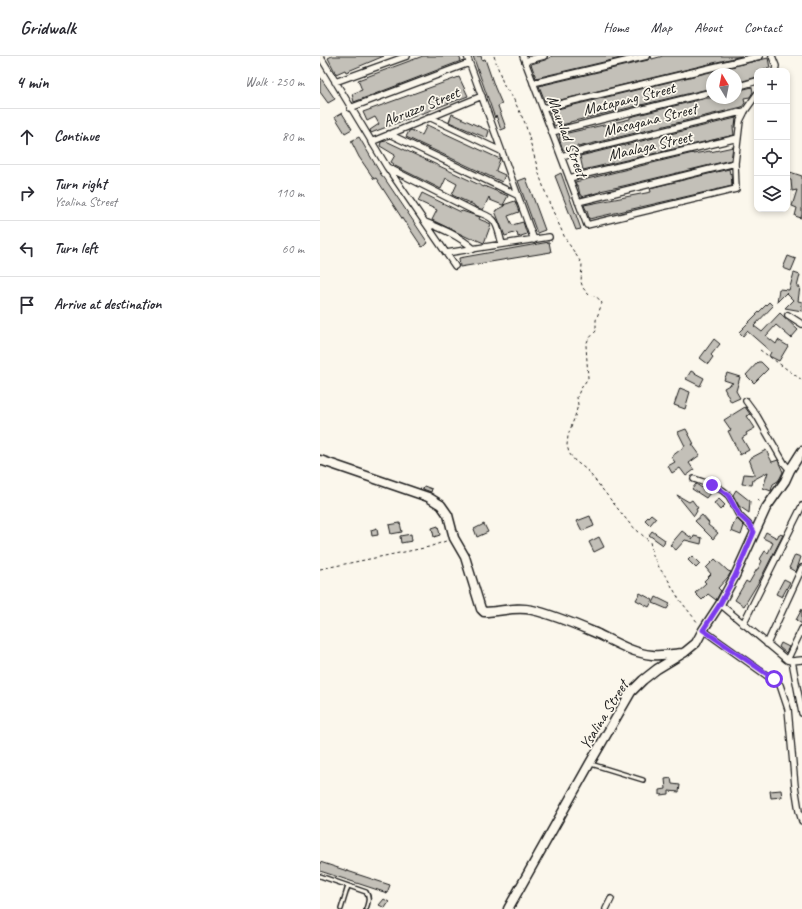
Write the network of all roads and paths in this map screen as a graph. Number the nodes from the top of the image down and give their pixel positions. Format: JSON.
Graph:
{"nodes":[{"id":1,"x":320,"y":56,"type":"edge"},
{"id":2,"x":407,"y":56,"type":"edge"},
{"id":3,"x":467,"y":56,"type":"edge"},
{"id":4,"x":494,"y":56,"type":"edge"},
{"id":5,"x":544,"y":56,"type":"edge"},
{"id":6,"x":647,"y":56,"type":"edge"},
{"id":7,"x":760,"y":56,"type":"edge"},
{"id":8,"x":772,"y":56,"type":"edge"},
{"id":9,"x":524,"y":58,"type":"edge"},
{"id":10,"x":469,"y":63,"type":"junction"},
{"id":11,"x":776,"y":68,"type":"edge"},
{"id":12,"x":335,"y":82,"type":"junction"},
{"id":13,"x":754,"y":82,"type":"edge"},
{"id":14,"x":534,"y":83,"type":"junction"},
{"id":15,"x":742,"y":85,"type":"edge"},
{"id":16,"x":706,"y":94,"type":"edge"},
{"id":17,"x":482,"y":96,"type":"junction"},
{"id":18,"x":754,"y":98,"type":"edge"},
{"id":19,"x":350,"y":108,"type":"junction"},
{"id":20,"x":543,"y":108,"type":"junction"},
{"id":21,"x":745,"y":111,"type":"junction"},
{"id":22,"x":429,"y":117,"type":"junction"},
{"id":23,"x":552,"y":132,"type":"junction"},
{"id":24,"x":389,"y":134,"type":"junction"},
{"id":25,"x":738,"y":138,"type":"junction"},
{"id":26,"x":371,"y":142,"type":"junction"},
{"id":27,"x":501,"y":151,"type":"junction"},
{"id":28,"x":561,"y":156,"type":"junction"},
{"id":29,"x":735,"y":163,"type":"junction"},
{"id":30,"x":387,"y":167,"type":"junction"},
{"id":31,"x":569,"y":178,"type":"junction"},
{"id":32,"x":517,"y":195,"type":"junction"},
{"id":33,"x":578,"y":202,"type":"junction"},
{"id":34,"x":424,"y":222,"type":"junction"},
{"id":35,"x":549,"y":237,"type":"dead end"},
{"id":36,"x":534,"y":240,"type":"junction"},
{"id":37,"x":502,"y":244,"type":"junction"},
{"id":38,"x":474,"y":249,"type":"junction"},
{"id":39,"x":446,"y":253,"type":"junction"},
{"id":40,"x":455,"y":266,"type":"dead end"},
{"id":41,"x":788,"y":315,"type":"dead end"},
{"id":42,"x":802,"y":324,"type":"edge"},
{"id":43,"x":760,"y":350,"type":"dead end"},
{"id":44,"x":802,"y":380,"type":"edge"},
{"id":45,"x":746,"y":401,"type":"dead end"},
{"id":46,"x":802,"y":451,"type":"edge"},
{"id":47,"x":320,"y":460,"type":"edge"},
{"id":48,"x":790,"y":470,"type":"junction"},
{"id":49,"x":694,"y":479,"type":"dead end"},
{"id":50,"x":753,"y":495,"type":"dead end"},
{"id":51,"x":802,"y":506,"type":"edge"},
{"id":52,"x":766,"y":508,"type":"junction"},
{"id":53,"x":754,"y":532,"type":"junction"},
{"id":54,"x":454,"y":538,"type":"junction"},
{"id":55,"x":802,"y":568,"type":"edge"},
{"id":56,"x":320,"y":569,"type":"edge"},
{"id":57,"x":720,"y":604,"type":"junction"},
{"id":58,"x":743,"y":624,"type":"junction"},
{"id":59,"x":802,"y":629,"type":"edge"},
{"id":60,"x":703,"y":630,"type":"junction"},
{"id":61,"x":767,"y":644,"type":"junction"},
{"id":62,"x":686,"y":652,"type":"junction"},
{"id":63,"x":802,"y":660,"type":"edge"},
{"id":64,"x":789,"y":661,"type":"junction"},
{"id":65,"x":802,"y":713,"type":"edge"},
{"id":66,"x":590,"y":763,"type":"junction"},
{"id":67,"x":643,"y":780,"type":"dead end"},
{"id":68,"x":802,"y":821,"type":"edge"},
{"id":69,"x":321,"y":876,"type":"edge"},
{"id":70,"x":320,"y":881,"type":"edge"},
{"id":71,"x":348,"y":886,"type":"junction"},
{"id":72,"x":612,"y":899,"type":"dead end"},
{"id":73,"x":341,"y":909,"type":"edge"},
{"id":74,"x":366,"y":909,"type":"edge"},
{"id":75,"x":508,"y":909,"type":"edge"},
{"id":76,"x":607,"y":909,"type":"edge"}],
"edges":[{"from":1,"to":12,"type":"street"},
{"from":2,"to":12,"type":"street"},
{"from":3,"to":10,"type":"street"},
{"from":4,"to":60,"type":"path"},
{"from":5,"to":9,"type":"street"},
{"from":6,"to":14,"type":"street"},
{"from":7,"to":20,"type":"street"},
{"from":8,"to":11,"type":"street"},
{"from":9,"to":14,"type":"street","name":"Maunlad Street"},
{"from":10,"to":17,"type":"street"},
{"from":10,"to":19,"type":"street"},
{"from":12,"to":19,"type":"street"},
{"from":13,"to":15,"type":"street"},
{"from":14,"to":20,"type":"street","name":"Maunlad Street"},
{"from":16,"to":23,"type":"street","name":"Matapang Street"},
{"from":17,"to":22,"type":"street","name":"Abruzzo Street"},
{"from":17,"to":27,"type":"street"},
{"from":18,"to":21,"type":"street"},
{"from":19,"to":26,"type":"street"},
{"from":20,"to":23,"type":"street","name":"Maunlad Street"},
{"from":21,"to":25,"type":"street"},
{"from":21,"to":28,"type":"street","name":"Masagana Street"},
{"from":22,"to":24,"type":"street","name":"Abruzzo Street"},
{"from":22,"to":27,"type":"street"},
{"from":23,"to":28,"type":"street","name":"Maunlad Street"},
{"from":24,"to":26,"type":"street","name":"Abruzzo Street"},
{"from":24,"to":32,"type":"street"},
{"from":25,"to":29,"type":"street"},
{"from":25,"to":31,"type":"street","name":"Maalaga Street"},
{"from":26,"to":30,"type":"street"},
{"from":27,"to":32,"type":"street"},
{"from":28,"to":31,"type":"street","name":"Maunlad Street"},
{"from":29,"to":33,"type":"street"},
{"from":29,"to":33,"type":"street","name":"Maunlad Street"},
{"from":30,"to":34,"type":"street"},
{"from":30,"to":37,"type":"street"},
{"from":31,"to":33,"type":"street","name":"Maunlad Street"},
{"from":32,"to":36,"type":"street"},
{"from":34,"to":38,"type":"street"},
{"from":34,"to":39,"type":"street"},
{"from":35,"to":36,"type":"street"},
{"from":36,"to":37,"type":"street"},
{"from":37,"to":38,"type":"street"},
{"from":38,"to":39,"type":"street"},
{"from":39,"to":40,"type":"street"},
{"from":41,"to":42,"type":"street"},
{"from":43,"to":44,"type":"path"},
{"from":45,"to":48,"type":"street"},
{"from":46,"to":48,"type":"street","name":"Ysalina Street"},
{"from":47,"to":54,"type":"street"},
{"from":48,"to":52,"type":"street","name":"Ysalina Street"},
{"from":49,"to":53,"type":"street"},
{"from":50,"to":52,"type":"path"},
{"from":51,"to":58,"type":"street"},
{"from":52,"to":53,"type":"street","name":"Ysalina Street"},
{"from":53,"to":57,"type":"street","name":"Ysalina Street"},
{"from":54,"to":56,"type":"path"},
{"from":54,"to":62,"type":"street"},
{"from":55,"to":61,"type":"street"},
{"from":57,"to":58,"type":"street"},
{"from":57,"to":60,"type":"street","name":"Ysalina Street"},
{"from":58,"to":61,"type":"street"},
{"from":59,"to":64,"type":"street"},
{"from":60,"to":62,"type":"street","name":"Ysalina Street"},
{"from":60,"to":68,"type":"street"},
{"from":61,"to":64,"type":"street"},
{"from":62,"to":66,"type":"street","name":"Ysalina Street"},
{"from":63,"to":64,"type":"street"},
{"from":64,"to":65,"type":"street"},
{"from":66,"to":67,"type":"lane"},
{"from":66,"to":75,"type":"street","name":"Ysalina Street"},
{"from":69,"to":70,"type":"lane"},
{"from":69,"to":71,"type":"lane"},
{"from":71,"to":73,"type":"lane"},
{"from":71,"to":74,"type":"lane"},
{"from":72,"to":76,"type":"street"}]}
